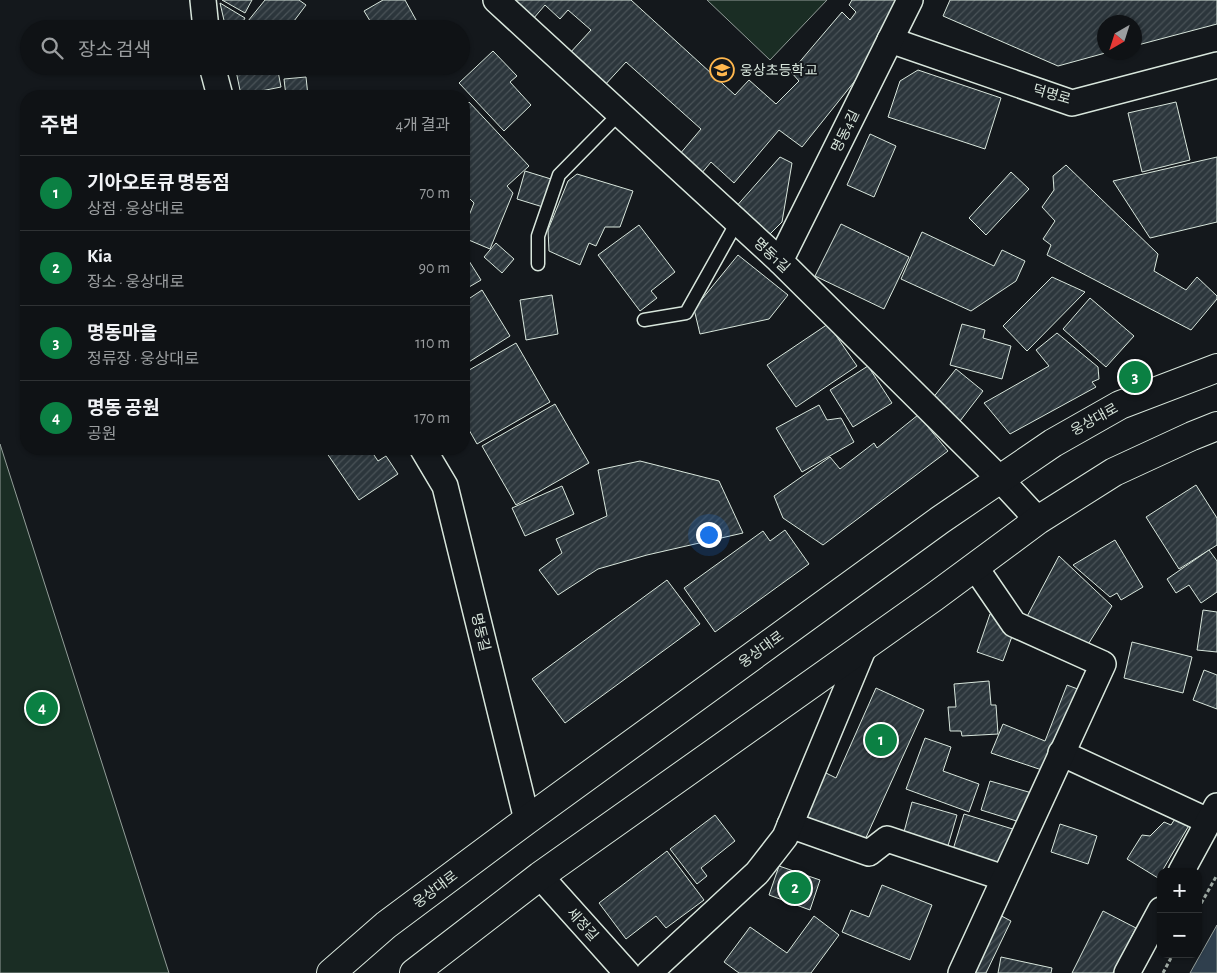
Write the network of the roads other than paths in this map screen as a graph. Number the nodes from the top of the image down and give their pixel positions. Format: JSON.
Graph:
{"nodes":[{"id":1,"x":203,"y":0,"type":"edge"},
{"id":2,"x":496,"y":0,"type":"edge"},
{"id":3,"x":910,"y":0,"type":"edge"},
{"id":4,"x":205,"y":20,"type":"edge"},
{"id":5,"x":890,"y":40,"type":"junction"},
{"id":6,"x":1217,"y":65,"type":"edge"},
{"id":7,"x":214,"y":75,"type":"edge"},
{"id":8,"x":218,"y":90,"type":"edge"},
{"id":9,"x":619,"y":114,"type":"junction"},
{"id":10,"x":737,"y":222,"type":"junction"},
{"id":11,"x":780,"y":262,"type":"junction"},
{"id":12,"x":538,"y":264,"type":"dead end"},
{"id":13,"x":644,"y":320,"type":"dead end"},
{"id":14,"x":1217,"y":368,"type":"edge"},
{"id":15,"x":1217,"y":426,"type":"edge"},
{"id":16,"x":427,"y":455,"type":"edge"},
{"id":17,"x":1000,"y":479,"type":"junction"},
{"id":18,"x":1038,"y":520,"type":"junction"},
{"id":19,"x":975,"y":566,"type":"junction"},
{"id":20,"x":864,"y":647,"type":"junction"},
{"id":21,"x":1062,"y":753,"type":"junction"},
{"id":22,"x":1212,"y":814,"type":"edge"},
{"id":23,"x":527,"y":820,"type":"junction"},
{"id":24,"x":790,"y":825,"type":"junction"},
{"id":25,"x":1183,"y":868,"type":"edge"},
{"id":26,"x":540,"y":876,"type":"junction"},
{"id":27,"x":1004,"y":878,"type":"junction"},
{"id":28,"x":1159,"y":913,"type":"edge"},
{"id":29,"x":331,"y":973,"type":"edge"},
{"id":30,"x":414,"y":973,"type":"edge"},
{"id":31,"x":627,"y":973,"type":"edge"},
{"id":32,"x":649,"y":973,"type":"edge"},
{"id":33,"x":961,"y":973,"type":"edge"},
{"id":34,"x":1127,"y":973,"type":"edge"}],
"edges":[{"from":1,"to":4,"type":"street"},
{"from":2,"to":9,"type":"street","name":"명동1길"},
{"from":3,"to":5,"type":"street","name":"명동4길"},
{"from":5,"to":6,"type":"street","name":"덕명로"},
{"from":5,"to":11,"type":"street","name":"명동4길"},
{"from":7,"to":8,"type":"street"},
{"from":9,"to":10,"type":"street","name":"명동1길"},
{"from":9,"to":12,"type":"lane"},
{"from":10,"to":11,"type":"street","name":"명동1길"},
{"from":10,"to":13,"type":"lane"},
{"from":11,"to":17,"type":"street","name":"명동1길"},
{"from":14,"to":17,"type":"main road","name":"웅상대로"},
{"from":15,"to":18,"type":"main road"},
{"from":16,"to":23,"type":"street","name":"명동길"},
{"from":17,"to":18,"type":"street","name":"명동1길"},
{"from":17,"to":23,"type":"main road","name":"웅상대로"},
{"from":18,"to":19,"type":"main road"},
{"from":19,"to":20,"type":"main road"},
{"from":19,"to":21,"type":"street"},
{"from":20,"to":24,"type":"street"},
{"from":20,"to":26,"type":"main road"},
{"from":21,"to":22,"type":"street"},
{"from":21,"to":27,"type":"street"},
{"from":22,"to":25,"type":"street"},
{"from":23,"to":29,"type":"main road","name":"웅상대로"},
{"from":24,"to":27,"type":"street"},
{"from":24,"to":32,"type":"street"},
{"from":26,"to":30,"type":"main road"},
{"from":26,"to":31,"type":"street","name":"세정길"},
{"from":27,"to":33,"type":"street"},
{"from":28,"to":34,"type":"street"}]}
